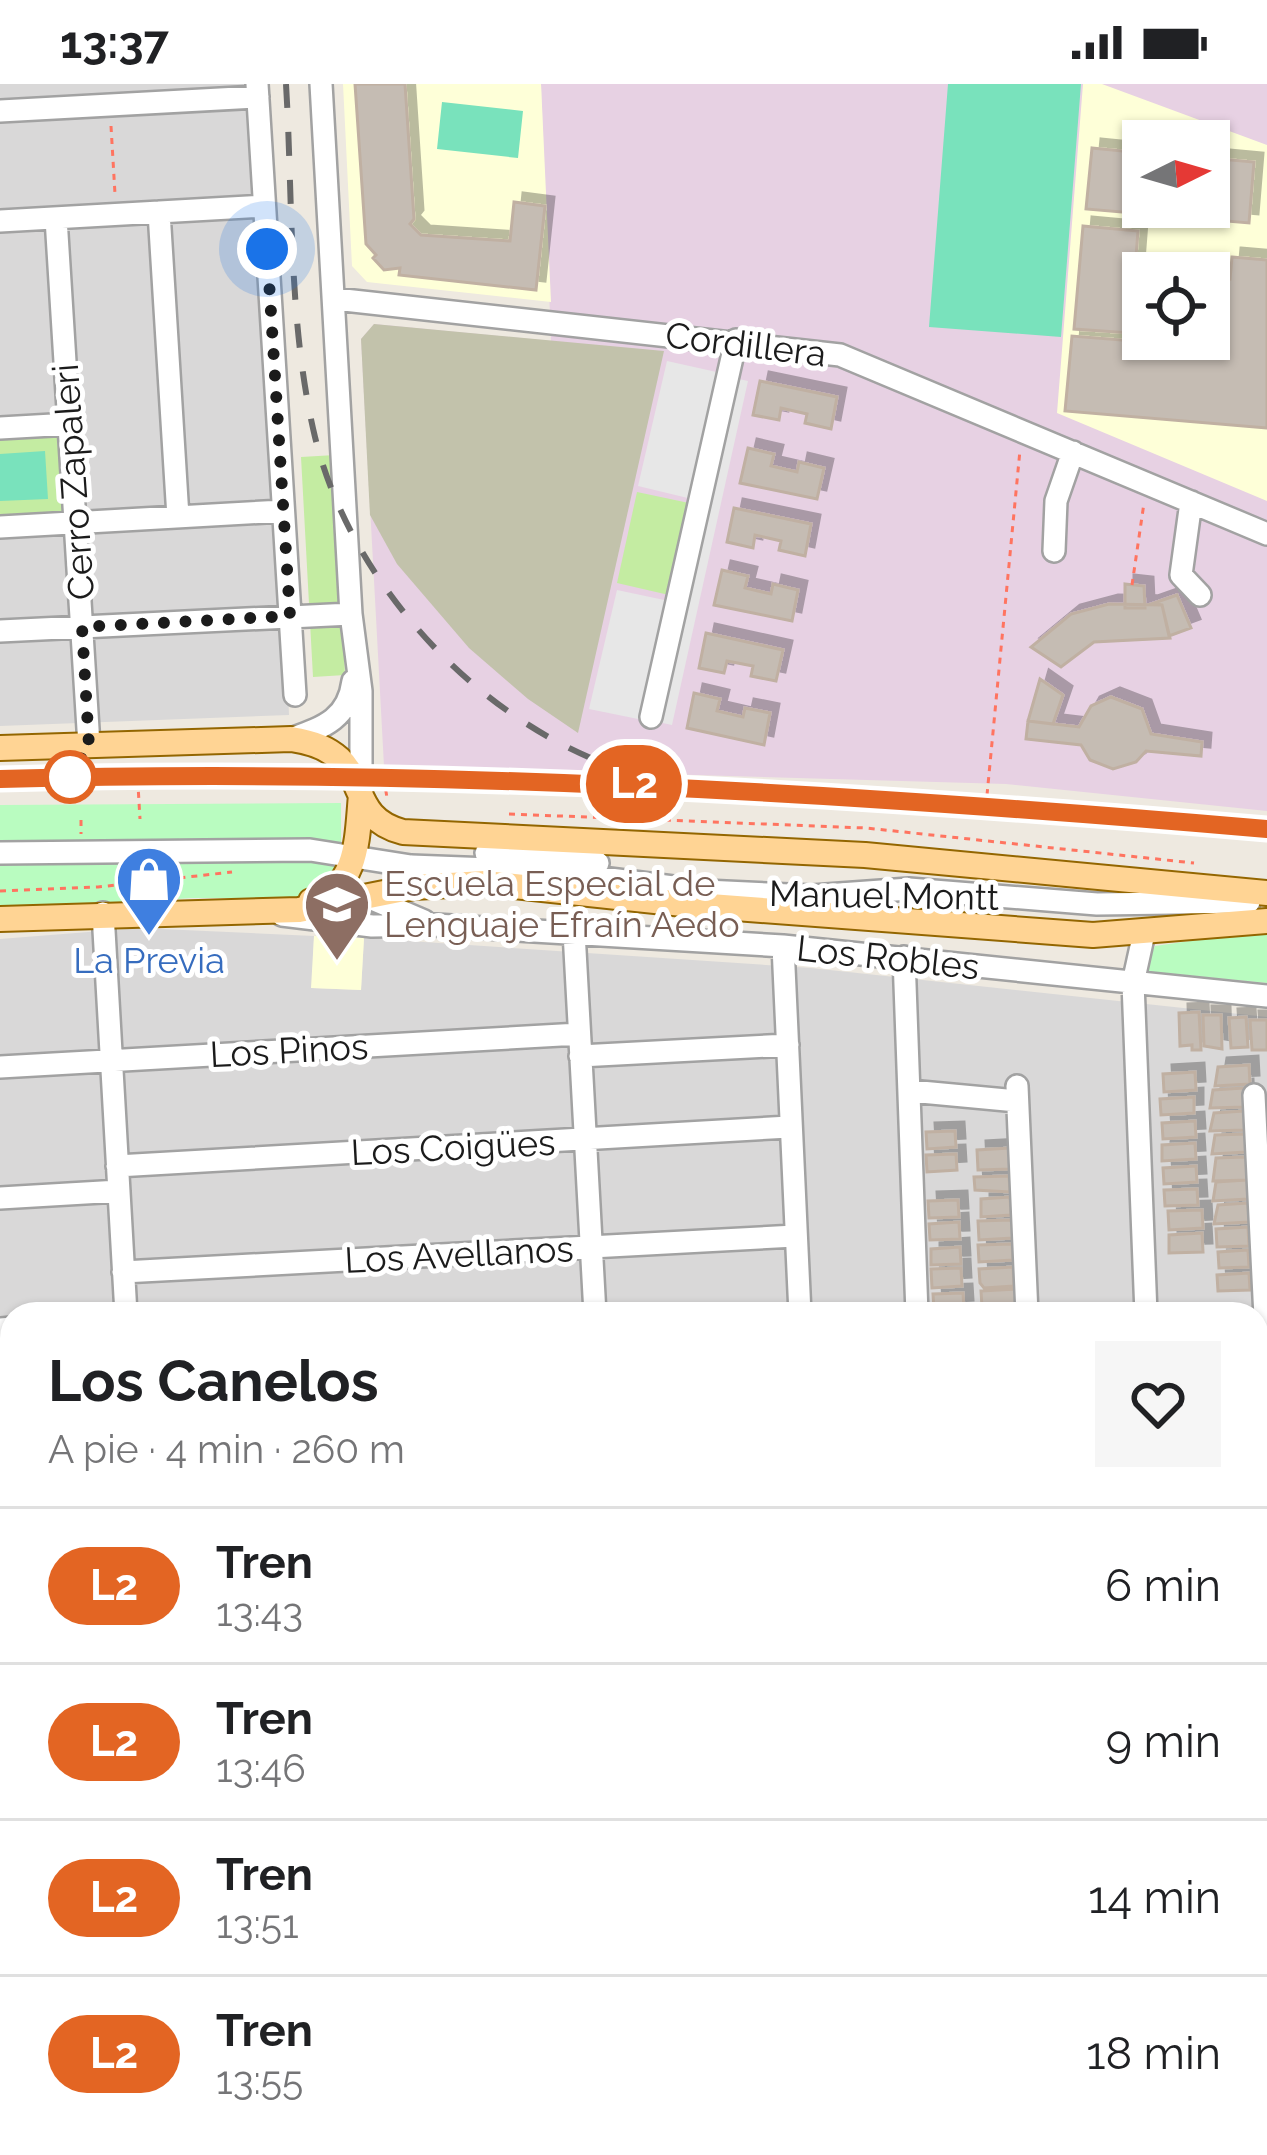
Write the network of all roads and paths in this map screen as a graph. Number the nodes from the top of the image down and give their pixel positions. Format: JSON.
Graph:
{"nodes":[{"id":1,"x":321,"y":84,"type":"edge"},
{"id":2,"x":258,"y":90,"type":"edge"},
{"id":3,"x":110,"y":105,"type":"junction"},
{"id":4,"x":0,"y":111,"type":"edge"},
{"id":5,"x":264,"y":206,"type":"junction"},
{"id":6,"x":159,"y":212,"type":"junction"},
{"id":7,"x":116,"y":214,"type":"junction"},
{"id":8,"x":56,"y":218,"type":"junction"},
{"id":9,"x":0,"y":221,"type":"edge"},
{"id":10,"x":335,"y":298,"type":"junction"},
{"id":11,"x":736,"y":340,"type":"junction"},
{"id":12,"x":70,"y":424,"type":"junction"},
{"id":13,"x":0,"y":428,"type":"edge"},
{"id":14,"x":1020,"y":447,"type":"dead end"},
{"id":15,"x":1073,"y":452,"type":"junction"},
{"id":16,"x":1150,"y":484,"type":"junction"},
{"id":17,"x":1191,"y":502,"type":"junction"},
{"id":18,"x":283,"y":511,"type":"junction"},
{"id":19,"x":178,"y":517,"type":"junction"},
{"id":20,"x":76,"y":523,"type":"junction"},
{"id":21,"x":0,"y":527,"type":"edge"},
{"id":22,"x":1267,"y":534,"type":"edge"},
{"id":23,"x":1054,"y":551,"type":"dead end"},
{"id":24,"x":1132,"y":585,"type":"dead end"},
{"id":25,"x":1200,"y":595,"type":"dead end"},
{"id":26,"x":351,"y":614,"type":"junction"},
{"id":27,"x":290,"y":616,"type":"junction"},
{"id":28,"x":82,"y":627,"type":"junction"},
{"id":29,"x":0,"y":631,"type":"edge"},
{"id":30,"x":355,"y":657,"type":"junction"},
{"id":31,"x":295,"y":694,"type":"dead end"},
{"id":32,"x":651,"y":717,"type":"dead end"},
{"id":33,"x":363,"y":736,"type":"junction"},
{"id":34,"x":291,"y":739,"type":"junction"},
{"id":35,"x":89,"y":746,"type":"junction"},
{"id":36,"x":0,"y":748,"type":"edge"},
{"id":37,"x":137,"y":763,"type":"dead end"},
{"id":38,"x":356,"y":785,"type":"junction"},
{"id":39,"x":987,"y":795,"type":"dead end"},
{"id":40,"x":511,"y":814,"type":"dead end"},
{"id":41,"x":394,"y":818,"type":"junction"},
{"id":42,"x":140,"y":820,"type":"dead end"},
{"id":43,"x":0,"y":842,"type":"edge"},
{"id":44,"x":354,"y":851,"type":"junction"},
{"id":45,"x":0,"y":853,"type":"edge"},
{"id":46,"x":1196,"y":863,"type":"dead end"},
{"id":47,"x":1042,"y":871,"type":"junction"},
{"id":48,"x":237,"y":872,"type":"dead end"},
{"id":49,"x":0,"y":891,"type":"edge"},
{"id":50,"x":1267,"y":893,"type":"edge"},
{"id":51,"x":370,"y":898,"type":"junction"},
{"id":52,"x":1267,"y":903,"type":"edge"},
{"id":53,"x":255,"y":910,"type":"junction"},
{"id":54,"x":103,"y":913,"type":"junction"},
{"id":55,"x":0,"y":919,"type":"edge"},
{"id":56,"x":1267,"y":921,"type":"edge"},
{"id":57,"x":436,"y":925,"type":"junction"},
{"id":58,"x":574,"y":932,"type":"junction"},
{"id":59,"x":1144,"y":934,"type":"junction"},
{"id":60,"x":783,"y":946,"type":"junction"},
{"id":61,"x":904,"y":958,"type":"junction"},
{"id":62,"x":1133,"y":982,"type":"junction"},
{"id":63,"x":1267,"y":996,"type":"edge"},
{"id":64,"x":579,"y":1045,"type":"junction"},
{"id":65,"x":788,"y":1045,"type":"junction"},
{"id":66,"x":111,"y":1060,"type":"junction"},
{"id":67,"x":0,"y":1067,"type":"edge"},
{"id":68,"x":910,"y":1091,"type":"junction"},
{"id":69,"x":1254,"y":1095,"type":"dead end"},
{"id":70,"x":1261,"y":1122,"type":"edge"},
{"id":71,"x":789,"y":1127,"type":"junction"},
{"id":72,"x":585,"y":1139,"type":"junction"},
{"id":73,"x":117,"y":1166,"type":"junction"},
{"id":74,"x":118,"y":1191,"type":"junction"},
{"id":75,"x":0,"y":1198,"type":"edge"},
{"id":76,"x":795,"y":1236,"type":"junction"},
{"id":77,"x":591,"y":1247,"type":"junction"},
{"id":78,"x":123,"y":1272,"type":"junction"},
{"id":79,"x":124,"y":1302,"type":"edge"},
{"id":80,"x":594,"y":1302,"type":"edge"},
{"id":81,"x":799,"y":1302,"type":"edge"},
{"id":82,"x":917,"y":1302,"type":"edge"},
{"id":83,"x":1027,"y":1302,"type":"edge"},
{"id":84,"x":1146,"y":1302,"type":"edge"},
{"id":85,"x":1261,"y":1302,"type":"edge"}],
"edges":[{"from":1,"to":10,"type":"street"},
{"from":2,"to":3,"type":"street"},
{"from":2,"to":5,"type":"street"},
{"from":3,"to":4,"type":"street"},
{"from":3,"to":7,"type":"path"},
{"from":5,"to":6,"type":"street"},
{"from":5,"to":18,"type":"street"},
{"from":6,"to":7,"type":"street"},
{"from":6,"to":19,"type":"street"},
{"from":7,"to":8,"type":"street"},
{"from":8,"to":9,"type":"street"},
{"from":8,"to":12,"type":"street","name":"Cerro Zapaleri"},
{"from":10,"to":11,"type":"street","name":"Cordillera"},
{"from":10,"to":26,"type":"street"},
{"from":11,"to":15,"type":"street","name":"Cordillera"},
{"from":11,"to":32,"type":"street"},
{"from":12,"to":13,"type":"street"},
{"from":12,"to":20,"type":"street","name":"Cerro Zapaleri"},
{"from":14,"to":39,"type":"path"},
{"from":15,"to":16,"type":"street","name":"Cordillera"},
{"from":15,"to":23,"type":"street"},
{"from":16,"to":17,"type":"street","name":"Cordillera"},
{"from":16,"to":24,"type":"path"},
{"from":17,"to":22,"type":"street","name":"Cordillera"},
{"from":17,"to":25,"type":"street"},
{"from":18,"to":19,"type":"street"},
{"from":18,"to":27,"type":"street"},
{"from":19,"to":20,"type":"street"},
{"from":20,"to":21,"type":"street"},
{"from":20,"to":28,"type":"street","name":"Cerro Zapaleri"},
{"from":26,"to":27,"type":"street"},
{"from":26,"to":30,"type":"street"},
{"from":27,"to":28,"type":"street"},
{"from":27,"to":31,"type":"street"},
{"from":28,"to":29,"type":"street"},
{"from":28,"to":35,"type":"street","name":"Cerro Zapaleri"},
{"from":30,"to":33,"type":"street"},
{"from":30,"to":34,"type":"street"},
{"from":33,"to":38,"type":"street"},
{"from":33,"to":41,"type":"path"},
{"from":34,"to":35,"type":"main road"},
{"from":34,"to":38,"type":"main road"},
{"from":35,"to":36,"type":"main road"},
{"from":37,"to":42,"type":"path"},
{"from":38,"to":41,"type":"main road"},
{"from":38,"to":44,"type":"main road"},
{"from":40,"to":46,"type":"path"},
{"from":41,"to":47,"type":"main road","name":"Manuel Montt"},
{"from":43,"to":44,"type":"street","name":"Manuel Montt"},
{"from":44,"to":45,"type":"street","name":"Manuel Montt"},
{"from":44,"to":47,"type":"street","name":"Manuel Montt"},
{"from":44,"to":51,"type":"main road"},
{"from":44,"to":52,"type":"street","name":"Manuel Montt"},
{"from":44,"to":53,"type":"main road"},
{"from":47,"to":50,"type":"main road","name":"Manuel Montt"},
{"from":48,"to":49,"type":"path"},
{"from":51,"to":53,"type":"main road","name":"Manuel Montt"},
{"from":51,"to":57,"type":"street","name":"Los Robles"},
{"from":51,"to":59,"type":"main road","name":"Manuel Montt"},
{"from":53,"to":54,"type":"main road","name":"Los Robles"},
{"from":53,"to":57,"type":"street","name":"Los Robles"},
{"from":54,"to":55,"type":"main road","name":"Los Robles"},
{"from":54,"to":66,"type":"street"},
{"from":56,"to":59,"type":"main road","name":"Manuel Montt"},
{"from":57,"to":58,"type":"street","name":"Los Robles"},
{"from":58,"to":60,"type":"street","name":"Los Robles"},
{"from":58,"to":64,"type":"street"},
{"from":59,"to":62,"type":"street"},
{"from":60,"to":61,"type":"street","name":"Los Robles"},
{"from":60,"to":65,"type":"street"},
{"from":61,"to":62,"type":"street","name":"Los Robles"},
{"from":61,"to":68,"type":"street"},
{"from":62,"to":63,"type":"street","name":"Los Robles"},
{"from":62,"to":84,"type":"street"},
{"from":64,"to":65,"type":"street","name":"Los Pinos"},
{"from":64,"to":66,"type":"street","name":"Los Pinos"},
{"from":64,"to":72,"type":"street"},
{"from":65,"to":71,"type":"street"},
{"from":66,"to":67,"type":"street","name":"Los Pinos"},
{"from":66,"to":73,"type":"street"},
{"from":68,"to":82,"type":"street"},
{"from":68,"to":83,"type":"street"},
{"from":69,"to":70,"type":"street"},
{"from":70,"to":85,"type":"street"},
{"from":71,"to":72,"type":"street","name":"Los Coigües"},
{"from":71,"to":76,"type":"street"},
{"from":72,"to":73,"type":"street","name":"Los Coigües"},
{"from":72,"to":77,"type":"street"},
{"from":73,"to":74,"type":"street"},
{"from":74,"to":75,"type":"street"},
{"from":74,"to":78,"type":"street"},
{"from":76,"to":77,"type":"street","name":"Los Avellanos"},
{"from":76,"to":81,"type":"street"},
{"from":77,"to":78,"type":"street","name":"Los Avellanos"},
{"from":77,"to":80,"type":"street"},
{"from":78,"to":79,"type":"street"}]}
